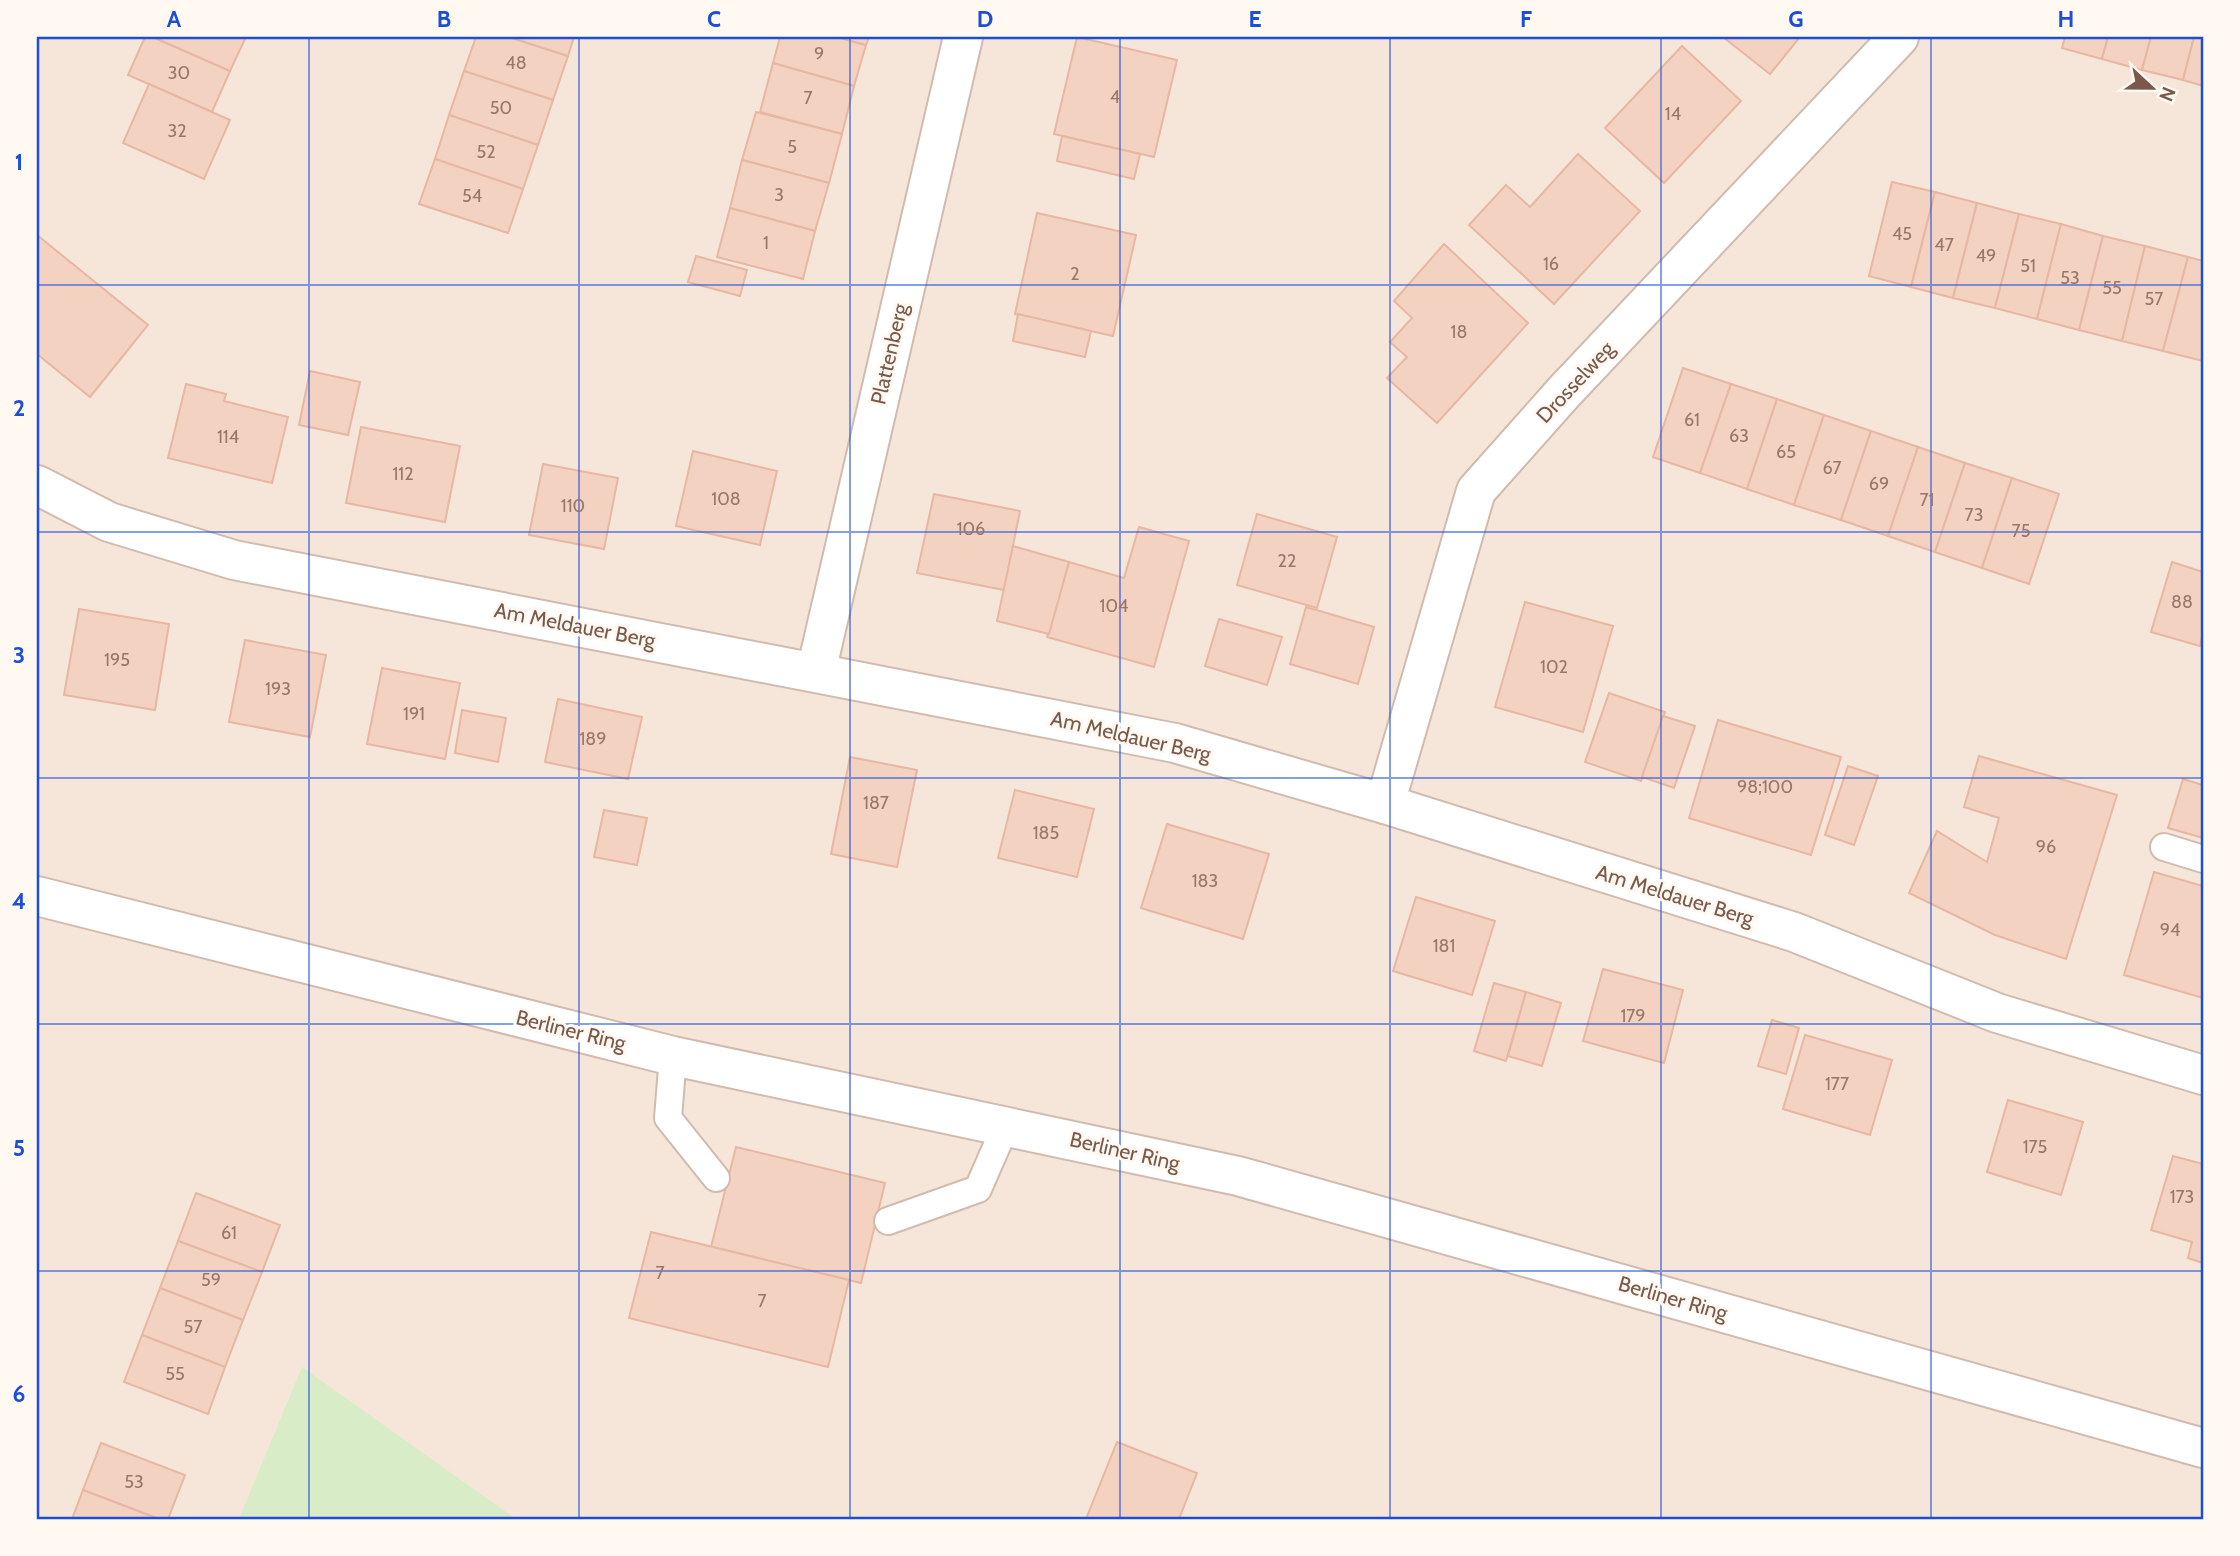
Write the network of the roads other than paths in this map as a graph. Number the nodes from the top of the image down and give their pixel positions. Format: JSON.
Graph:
{"nodes":[{"id":1,"x":963,"y":37,"type":"edge"},
{"id":2,"x":1899,"y":37,"type":"edge"},
{"id":3,"x":37,"y":485,"type":"edge"},
{"id":4,"x":816,"y":672,"type":"junction"},
{"id":5,"x":1385,"y":804,"type":"junction"},
{"id":6,"x":2164,"y":847,"type":"dead end"},
{"id":7,"x":2203,"y":859,"type":"edge"},
{"id":8,"x":37,"y":896,"type":"edge"},
{"id":9,"x":673,"y":1056,"type":"junction"},
{"id":10,"x":2203,"y":1075,"type":"edge"},
{"id":11,"x":1006,"y":1125,"type":"junction"},
{"id":12,"x":716,"y":1178,"type":"dead end"},
{"id":13,"x":888,"y":1221,"type":"dead end"},
{"id":14,"x":2203,"y":1448,"type":"edge"}],
"edges":[{"from":1,"to":4,"type":"street","name":"Plattenberg"},
{"from":2,"to":5,"type":"street","name":"Drosselweg"},
{"from":3,"to":4,"type":"street","name":"Am Meldauer Berg"},
{"from":4,"to":5,"type":"street","name":"Am Meldauer Berg"},
{"from":5,"to":10,"type":"street","name":"Am Meldauer Berg"},
{"from":6,"to":7,"type":"lane"},
{"from":8,"to":9,"type":"street","name":"Berliner Ring"},
{"from":9,"to":11,"type":"street","name":"Berliner Ring"},
{"from":9,"to":12,"type":"lane"},
{"from":11,"to":13,"type":"lane"},
{"from":11,"to":14,"type":"street","name":"Berliner Ring"}]}
